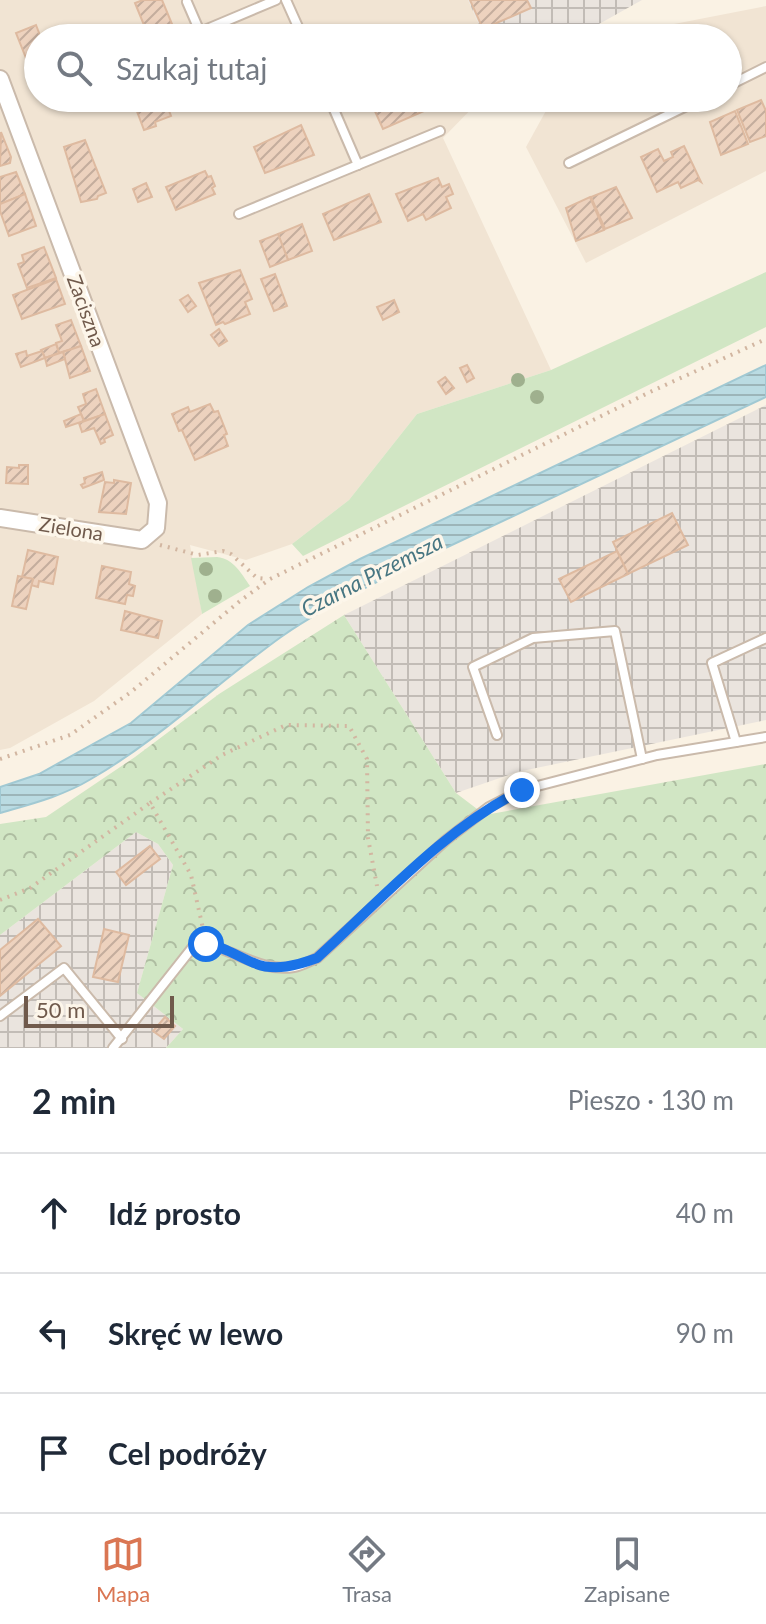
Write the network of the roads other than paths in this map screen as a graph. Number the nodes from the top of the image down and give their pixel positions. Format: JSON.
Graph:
{"nodes":[{"id":1,"x":276,"y":0,"type":"edge"},
{"id":2,"x":286,"y":0,"type":"edge"},
{"id":3,"x":187,"y":2,"type":"dead end"},
{"id":4,"x":197,"y":24,"type":"edge"},
{"id":5,"x":219,"y":24,"type":"edge"},
{"id":6,"x":297,"y":24,"type":"edge"},
{"id":7,"x":766,"y":67,"type":"edge"},
{"id":8,"x":0,"y":79,"type":"edge"},
{"id":9,"x":742,"y":79,"type":"edge"},
{"id":10,"x":335,"y":112,"type":"edge"},
{"id":11,"x":674,"y":112,"type":"edge"},
{"id":12,"x":440,"y":131,"type":"dead end"},
{"id":13,"x":569,"y":163,"type":"dead end"},
{"id":14,"x":358,"y":165,"type":"junction"},
{"id":15,"x":239,"y":214,"type":"dead end"},
{"id":16,"x":0,"y":518,"type":"edge"},
{"id":17,"x":142,"y":540,"type":"joint"},
{"id":18,"x":766,"y":638,"type":"edge"},
{"id":19,"x":497,"y":735,"type":"dead end"},
{"id":20,"x":766,"y":737,"type":"edge"},
{"id":21,"x":736,"y":742,"type":"junction"},
{"id":22,"x":642,"y":759,"type":"junction"},
{"id":23,"x":0,"y":1016,"type":"edge"},
{"id":24,"x":122,"y":1039,"type":"junction"},
{"id":25,"x":113,"y":1048,"type":"edge"}],
"edges":[{"from":1,"to":5,"type":"lane"},
{"from":2,"to":6,"type":"lane"},
{"from":3,"to":4,"type":"lane"},
{"from":7,"to":9,"type":"lane"},
{"from":8,"to":17,"type":"street","name":"Zaciszna"},
{"from":10,"to":14,"type":"lane"},
{"from":11,"to":13,"type":"lane"},
{"from":12,"to":14,"type":"lane"},
{"from":14,"to":15,"type":"lane"},
{"from":16,"to":17,"type":"street","name":"Zielona"},
{"from":18,"to":21,"type":"lane"},
{"from":19,"to":22,"type":"lane"},
{"from":20,"to":21,"type":"lane"},
{"from":21,"to":22,"type":"lane"},
{"from":22,"to":24,"type":"lane"},
{"from":23,"to":24,"type":"lane"},
{"from":24,"to":25,"type":"lane"}]}
